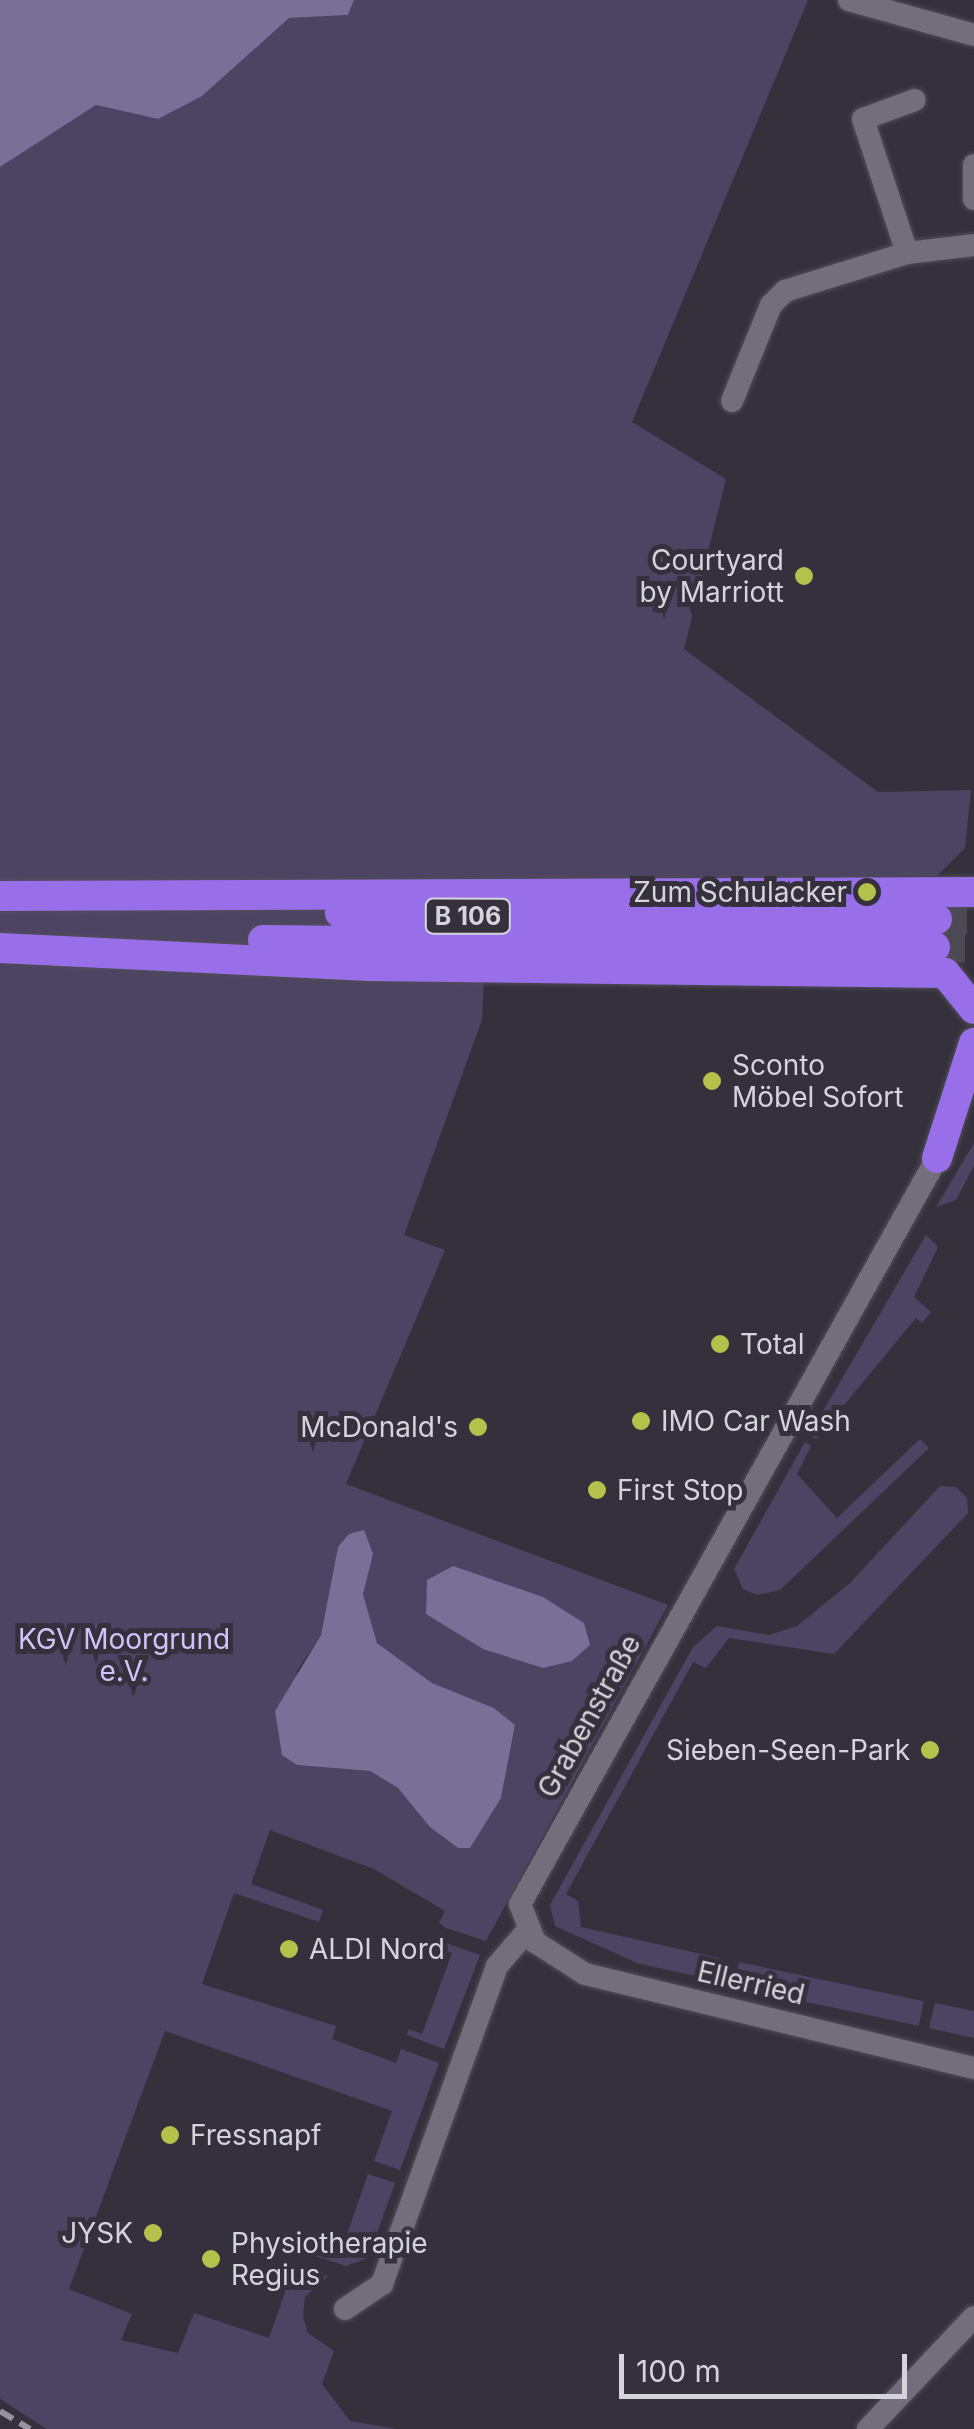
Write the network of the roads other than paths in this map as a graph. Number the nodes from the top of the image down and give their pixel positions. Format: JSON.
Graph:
{"nodes":[{"id":1,"x":848,"y":0,"type":"edge"},
{"id":2,"x":974,"y":35,"type":"edge"},
{"id":3,"x":915,"y":100,"type":"dead end"},
{"id":4,"x":974,"y":164,"type":"edge"},
{"id":5,"x":974,"y":199,"type":"edge"},
{"id":6,"x":974,"y":245,"type":"edge"},
{"id":7,"x":907,"y":253,"type":"junction"},
{"id":8,"x":732,"y":401,"type":"dead end"},
{"id":9,"x":0,"y":896,"type":"edge"},
{"id":10,"x":0,"y":904,"type":"edge"},
{"id":11,"x":955,"y":925,"type":"edge"},
{"id":12,"x":0,"y":936,"type":"edge"},
{"id":13,"x":0,"y":948,"type":"edge"},
{"id":14,"x":974,"y":1010,"type":"edge"},
{"id":15,"x":974,"y":1043,"type":"edge"},
{"id":16,"x":974,"y":1110,"type":"edge"},
{"id":17,"x":937,"y":1158,"type":"junction"},
{"id":18,"x":528,"y":1930,"type":"junction"},
{"id":19,"x":974,"y":2068,"type":"edge"},
{"id":20,"x":345,"y":2309,"type":"dead end"},
{"id":21,"x":974,"y":2317,"type":"edge"},
{"id":22,"x":868,"y":2429,"type":"edge"}],
"edges":[{"from":1,"to":2,"type":"street"},
{"from":3,"to":7,"type":"street"},
{"from":4,"to":5,"type":"street"},
{"from":6,"to":7,"type":"street"},
{"from":7,"to":8,"type":"street"},
{"from":9,"to":11,"type":"highway"},
{"from":10,"to":11,"type":"highway","number":"B 106"},
{"from":11,"to":12,"type":"highway","number":"B 106"},
{"from":11,"to":13,"type":"highway"},
{"from":11,"to":14,"type":"highway"},
{"from":15,"to":17,"type":"highway"},
{"from":16,"to":17,"type":"highway"},
{"from":17,"to":18,"type":"street","name":"Grabenstraße"},
{"from":18,"to":19,"type":"street","name":"Ellerried"},
{"from":18,"to":20,"type":"street"},
{"from":21,"to":22,"type":"street"}]}
